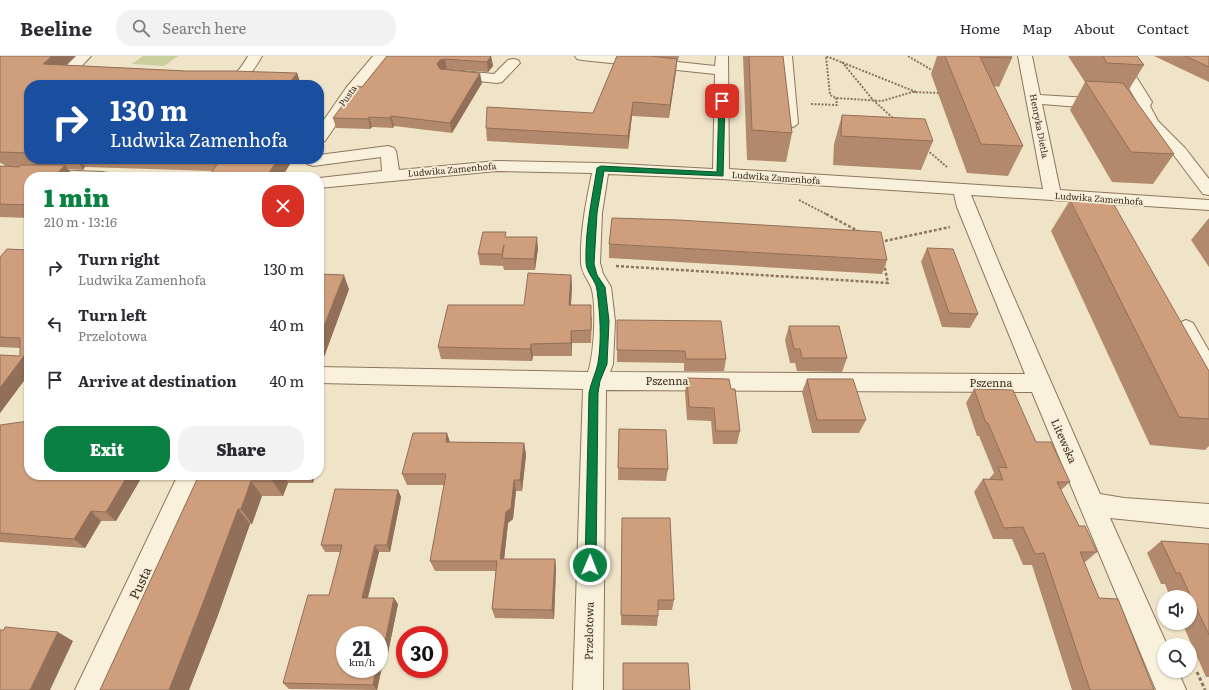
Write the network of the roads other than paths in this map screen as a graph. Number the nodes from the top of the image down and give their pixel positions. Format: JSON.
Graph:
{"nodes":[{"id":1,"x":84,"y":56,"type":"edge"},
{"id":2,"x":255,"y":56,"type":"edge"},
{"id":3,"x":380,"y":56,"type":"edge"},
{"id":4,"x":582,"y":56,"type":"edge"},
{"id":5,"x":785,"y":56,"type":"edge"},
{"id":6,"x":1025,"y":56,"type":"edge"},
{"id":7,"x":1112,"y":56,"type":"edge"},
{"id":8,"x":511,"y":60,"type":"edge"},
{"id":9,"x":722,"y":64,"type":"edge"},
{"id":10,"x":447,"y":74,"type":"edge"},
{"id":11,"x":102,"y":76,"type":"edge"},
{"id":12,"x":207,"y":80,"type":"edge"},
{"id":13,"x":1034,"y":99,"type":"junction"},
{"id":14,"x":1129,"y":105,"type":"junction"},
{"id":15,"x":790,"y":123,"type":"edge"},
{"id":16,"x":324,"y":131,"type":"edge"},
{"id":17,"x":323,"y":164,"type":"edge"},
{"id":18,"x":324,"y":164,"type":"edge"},
{"id":19,"x":313,"y":166,"type":"edge"},
{"id":20,"x":601,"y":168,"type":"junction"},
{"id":21,"x":0,"y":173,"type":"edge"},
{"id":22,"x":24,"y":174,"type":"edge"},
{"id":23,"x":721,"y":174,"type":"junction"},
{"id":24,"x":391,"y":176,"type":"junction"},
{"id":25,"x":956,"y":180,"type":"junction"},
{"id":26,"x":324,"y":183,"type":"edge"},
{"id":27,"x":1209,"y":190,"type":"edge"},
{"id":28,"x":1053,"y":196,"type":"junction"},
{"id":29,"x":1209,"y":205,"type":"edge"},
{"id":30,"x":1186,"y":328,"type":"edge"},
{"id":31,"x":1209,"y":372,"type":"edge"},
{"id":32,"x":324,"y":375,"type":"edge"},
{"id":33,"x":596,"y":381,"type":"junction"},
{"id":34,"x":1038,"y":383,"type":"junction"},
{"id":35,"x":188,"y":480,"type":"edge"},
{"id":36,"x":1092,"y":504,"type":"junction"},
{"id":37,"x":1209,"y":516,"type":"edge"},
{"id":38,"x":90,"y":690,"type":"edge"},
{"id":39,"x":588,"y":690,"type":"edge"},
{"id":40,"x":1171,"y":690,"type":"edge"}],
"edges":[{"from":1,"to":11,"type":"street"},
{"from":2,"to":12,"type":"street"},
{"from":3,"to":16,"type":"street","name":"Pusta"},
{"from":4,"to":9,"type":"street"},
{"from":5,"to":15,"type":"street"},
{"from":6,"to":13,"type":"street","name":"Henryka Dietla"},
{"from":7,"to":14,"type":"street"},
{"from":8,"to":10,"type":"street"},
{"from":9,"to":23,"type":"street"},
{"from":13,"to":14,"type":"street"},
{"from":13,"to":28,"type":"street","name":"Henryka Dietla"},
{"from":14,"to":27,"type":"street"},
{"from":17,"to":19,"type":"street"},
{"from":18,"to":24,"type":"street"},
{"from":20,"to":23,"type":"street","name":"Ludwika Zamenhofa"},
{"from":20,"to":24,"type":"street","name":"Ludwika Zamenhofa"},
{"from":20,"to":33,"type":"street","name":"Przelotowa"},
{"from":21,"to":22,"type":"street"},
{"from":23,"to":25,"type":"street","name":"Ludwika Zamenhofa"},
{"from":24,"to":26,"type":"street","name":"Ludwika Zamenhofa"},
{"from":25,"to":28,"type":"street","name":"Ludwika Zamenhofa"},
{"from":25,"to":34,"type":"street","name":"Litewska"},
{"from":28,"to":29,"type":"street","name":"Ludwika Zamenhofa"},
{"from":30,"to":31,"type":"street"},
{"from":32,"to":33,"type":"street","name":"Pszenna"},
{"from":33,"to":34,"type":"street","name":"Pszenna"},
{"from":33,"to":39,"type":"street","name":"Przelotowa"},
{"from":34,"to":36,"type":"street","name":"Litewska"},
{"from":35,"to":38,"type":"street","name":"Pusta"},
{"from":36,"to":37,"type":"street"},
{"from":36,"to":40,"type":"street","name":"Litewska"}]}
